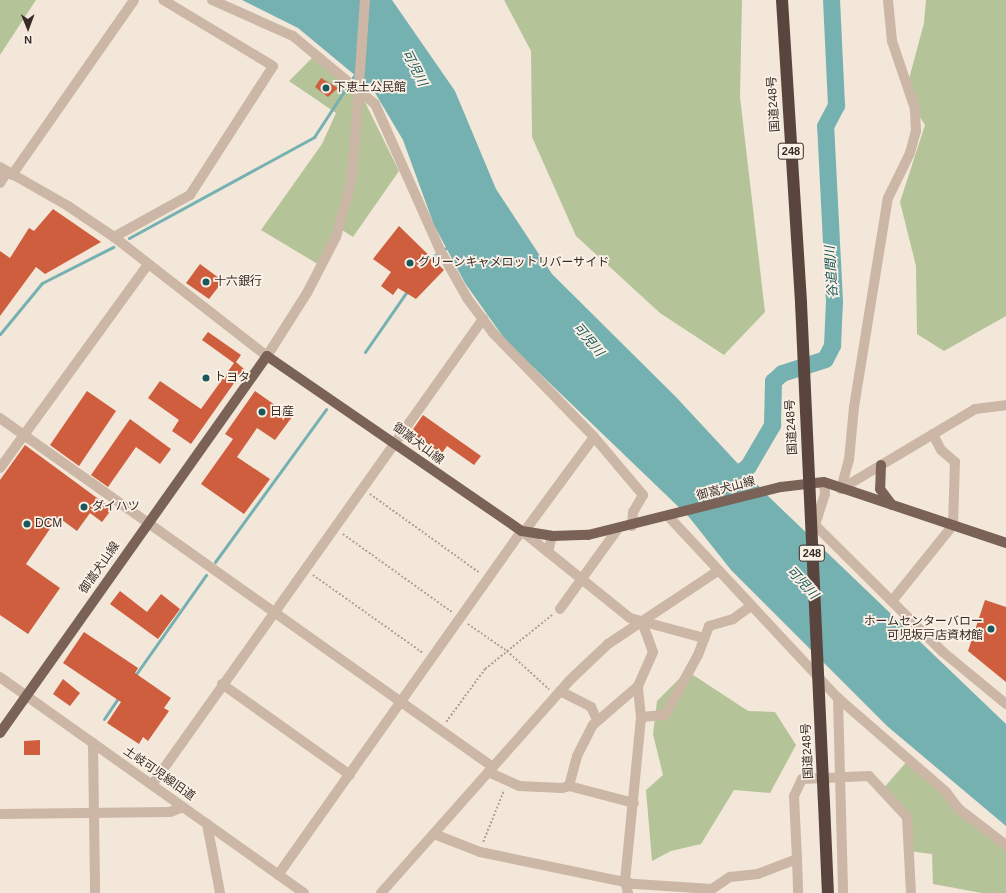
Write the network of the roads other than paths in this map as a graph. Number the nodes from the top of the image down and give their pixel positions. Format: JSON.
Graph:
{"nodes":[{"id":1,"x":134,"y":0,"type":"edge"},
{"id":2,"x":163,"y":0,"type":"edge"},
{"id":3,"x":212,"y":0,"type":"edge"},
{"id":4,"x":365,"y":0,"type":"edge"},
{"id":5,"x":782,"y":0,"type":"edge"},
{"id":6,"x":888,"y":0,"type":"edge"},
{"id":7,"x":7,"y":172,"type":"edge"},
{"id":8,"x":0,"y":183,"type":"edge"},
{"id":9,"x":114,"y":237,"type":"junction"},
{"id":10,"x":148,"y":264,"type":"junction"},
{"id":11,"x":483,"y":319,"type":"junction"},
{"id":12,"x":267,"y":356,"type":"junction"},
{"id":13,"x":1006,"y":405,"type":"edge"},
{"id":14,"x":0,"y":418,"type":"edge"},
{"id":15,"x":933,"y":434,"type":"junction"},
{"id":16,"x":24,"y":435,"type":"junction"},
{"id":17,"x":594,"y":437,"type":"junction"},
{"id":18,"x":394,"y":442,"type":"junction"},
{"id":19,"x":881,"y":465,"type":"junction"},
{"id":20,"x":0,"y":468,"type":"edge"},
{"id":21,"x":824,"y":482,"type":"junction"},
{"id":22,"x":842,"y":489,"type":"junction"},
{"id":23,"x":892,"y":505,"type":"junction"},
{"id":24,"x":669,"y":517,"type":"junction"},
{"id":25,"x":148,"y":522,"type":"junction"},
{"id":26,"x":953,"y":525,"type":"junction"},
{"id":27,"x":632,"y":526,"type":"junction"},
{"id":28,"x":617,"y":530,"type":"junction"},
{"id":29,"x":523,"y":532,"type":"junction"},
{"id":30,"x":552,"y":536,"type":"junction"},
{"id":31,"x":1006,"y":543,"type":"edge"},
{"id":32,"x":548,"y":552,"type":"junction"},
{"id":33,"x":718,"y":571,"type":"junction"},
{"id":34,"x":584,"y":578,"type":"junction"},
{"id":35,"x":892,"y":601,"type":"junction"},
{"id":36,"x":751,"y":606,"type":"junction"},
{"id":37,"x":560,"y":609,"type":"road end"},
{"id":38,"x":275,"y":612,"type":"junction"},
{"id":39,"x":642,"y":622,"type":"junction"},
{"id":40,"x":704,"y":638,"type":"junction"},
{"id":41,"x":0,"y":677,"type":"edge"},
{"id":42,"x":222,"y":684,"type":"junction"},
{"id":43,"x":638,"y":686,"type":"junction"},
{"id":44,"x":558,"y":693,"type":"junction"},
{"id":45,"x":26,"y":696,"type":"junction"},
{"id":46,"x":838,"y":698,"type":"junction"},
{"id":47,"x":401,"y":704,"type":"junction"},
{"id":48,"x":1006,"y":704,"type":"edge"},
{"id":49,"x":641,"y":717,"type":"junction"},
{"id":50,"x":597,"y":720,"type":"junction"},
{"id":51,"x":0,"y":733,"type":"edge"},
{"id":52,"x":93,"y":743,"type":"junction"},
{"id":53,"x":490,"y":769,"type":"junction"},
{"id":54,"x":350,"y":775,"type":"junction"},
{"id":55,"x":843,"y":776,"type":"junction"},
{"id":56,"x":152,"y":785,"type":"junction"},
{"id":57,"x":569,"y":786,"type":"junction"},
{"id":58,"x":634,"y":803,"type":"junction"},
{"id":59,"x":183,"y":807,"type":"junction"},
{"id":60,"x":94,"y":813,"type":"junction"},
{"id":61,"x":0,"y":814,"type":"edge"},
{"id":62,"x":207,"y":824,"type":"junction"},
{"id":63,"x":434,"y":834,"type":"junction"},
{"id":64,"x":1006,"y":845,"type":"edge"},
{"id":65,"x":797,"y":859,"type":"junction"},
{"id":66,"x":278,"y":874,"type":"junction"},
{"id":67,"x":625,"y":881,"type":"junction"},
{"id":68,"x":95,"y":893,"type":"edge"},
{"id":69,"x":220,"y":893,"type":"edge"},
{"id":70,"x":304,"y":893,"type":"edge"},
{"id":71,"x":381,"y":893,"type":"edge"},
{"id":72,"x":628,"y":893,"type":"edge"},
{"id":73,"x":798,"y":893,"type":"edge"},
{"id":74,"x":826,"y":893,"type":"edge"},
{"id":75,"x":843,"y":893,"type":"edge"},
{"id":76,"x":911,"y":893,"type":"edge"}],
"edges":[{"from":1,"to":7,"type":"street"},
{"from":2,"to":9,"type":"street"},
{"from":3,"to":11,"type":"street"},
{"from":4,"to":12,"type":"street","bridge":true},
{"from":5,"to":74,"type":"highway","name":"国道248号","number":"248","bridge":true},
{"from":6,"to":22,"type":"street"},
{"from":7,"to":8,"type":"street"},
{"from":7,"to":9,"type":"street"},
{"from":9,"to":10,"type":"street"},
{"from":10,"to":12,"type":"street"},
{"from":10,"to":16,"type":"street"},
{"from":11,"to":17,"type":"street"},
{"from":11,"to":18,"type":"street"},
{"from":12,"to":18,"type":"main road","name":"御嵩犬山線"},
{"from":12,"to":25,"type":"main road","name":"御嵩犬山線"},
{"from":13,"to":15,"type":"street"},
{"from":14,"to":16,"type":"street"},
{"from":15,"to":19,"type":"street"},
{"from":15,"to":26,"type":"street"},
{"from":16,"to":20,"type":"street"},
{"from":16,"to":25,"type":"street"},
{"from":17,"to":27,"type":"street"},
{"from":17,"to":29,"type":"street"},
{"from":18,"to":29,"type":"main road","name":"御嵩犬山線"},
{"from":18,"to":38,"type":"street"},
{"from":19,"to":22,"type":"street"},
{"from":19,"to":23,"type":"main road"},
{"from":21,"to":22,"type":"main road","name":"御嵩犬山線"},
{"from":21,"to":24,"type":"main road","name":"御嵩犬山線"},
{"from":21,"to":35,"type":"street"},
{"from":22,"to":23,"type":"main road","name":"御嵩犬山線"},
{"from":23,"to":26,"type":"main road","name":"御嵩犬山線"},
{"from":24,"to":27,"type":"main road","name":"御嵩犬山線"},
{"from":24,"to":33,"type":"street"},
{"from":25,"to":38,"type":"street"},
{"from":25,"to":45,"type":"main road","name":"御嵩犬山線"},
{"from":26,"to":31,"type":"main road","name":"御嵩犬山線"},
{"from":26,"to":35,"type":"street"},
{"from":27,"to":28,"type":"main road","name":"御嵩犬山線"},
{"from":28,"to":30,"type":"main road","name":"御嵩犬山線"},
{"from":28,"to":34,"type":"street"},
{"from":29,"to":30,"type":"main road","name":"御嵩犬山線"},
{"from":29,"to":32,"type":"street"},
{"from":29,"to":47,"type":"street"},
{"from":30,"to":32,"type":"street"},
{"from":32,"to":34,"type":"street"},
{"from":33,"to":36,"type":"street"},
{"from":33,"to":39,"type":"street"},
{"from":34,"to":37,"type":"street"},
{"from":34,"to":39,"type":"street"},
{"from":35,"to":48,"type":"street"},
{"from":36,"to":40,"type":"street"},
{"from":36,"to":46,"type":"street"},
{"from":38,"to":42,"type":"street"},
{"from":38,"to":47,"type":"street"},
{"from":39,"to":40,"type":"street"},
{"from":39,"to":43,"type":"street"},
{"from":39,"to":44,"type":"street"},
{"from":40,"to":49,"type":"street"},
{"from":41,"to":45,"type":"street","name":"土岐可児線旧道"},
{"from":42,"to":54,"type":"street"},
{"from":42,"to":56,"type":"street"},
{"from":43,"to":49,"type":"street"},
{"from":43,"to":50,"type":"street"},
{"from":44,"to":50,"type":"street"},
{"from":44,"to":53,"type":"street"},
{"from":45,"to":51,"type":"main road","name":"御嵩犬山線"},
{"from":45,"to":52,"type":"street","name":"土岐可児線旧道"},
{"from":46,"to":55,"type":"street"},
{"from":46,"to":64,"type":"street"},
{"from":47,"to":53,"type":"street"},
{"from":47,"to":54,"type":"street"},
{"from":49,"to":58,"type":"street"},
{"from":50,"to":57,"type":"street"},
{"from":52,"to":56,"type":"street","name":"土岐可児線旧道"},
{"from":52,"to":60,"type":"street"},
{"from":53,"to":57,"type":"street"},
{"from":53,"to":63,"type":"street"},
{"from":54,"to":66,"type":"street"},
{"from":55,"to":65,"type":"street"},
{"from":55,"to":75,"type":"street"},
{"from":55,"to":76,"type":"street"},
{"from":56,"to":59,"type":"street","name":"土岐可児線旧道"},
{"from":57,"to":58,"type":"street"},
{"from":58,"to":67,"type":"street"},
{"from":59,"to":60,"type":"street"},
{"from":59,"to":62,"type":"street","name":"土岐可児線旧道"},
{"from":60,"to":61,"type":"street"},
{"from":60,"to":68,"type":"street"},
{"from":62,"to":66,"type":"street","name":"土岐可児線旧道"},
{"from":62,"to":69,"type":"street"},
{"from":63,"to":67,"type":"street"},
{"from":63,"to":71,"type":"street"},
{"from":65,"to":67,"type":"street"},
{"from":65,"to":73,"type":"street"},
{"from":66,"to":70,"type":"street","name":"土岐可児線旧道"},
{"from":67,"to":72,"type":"street"}]}
